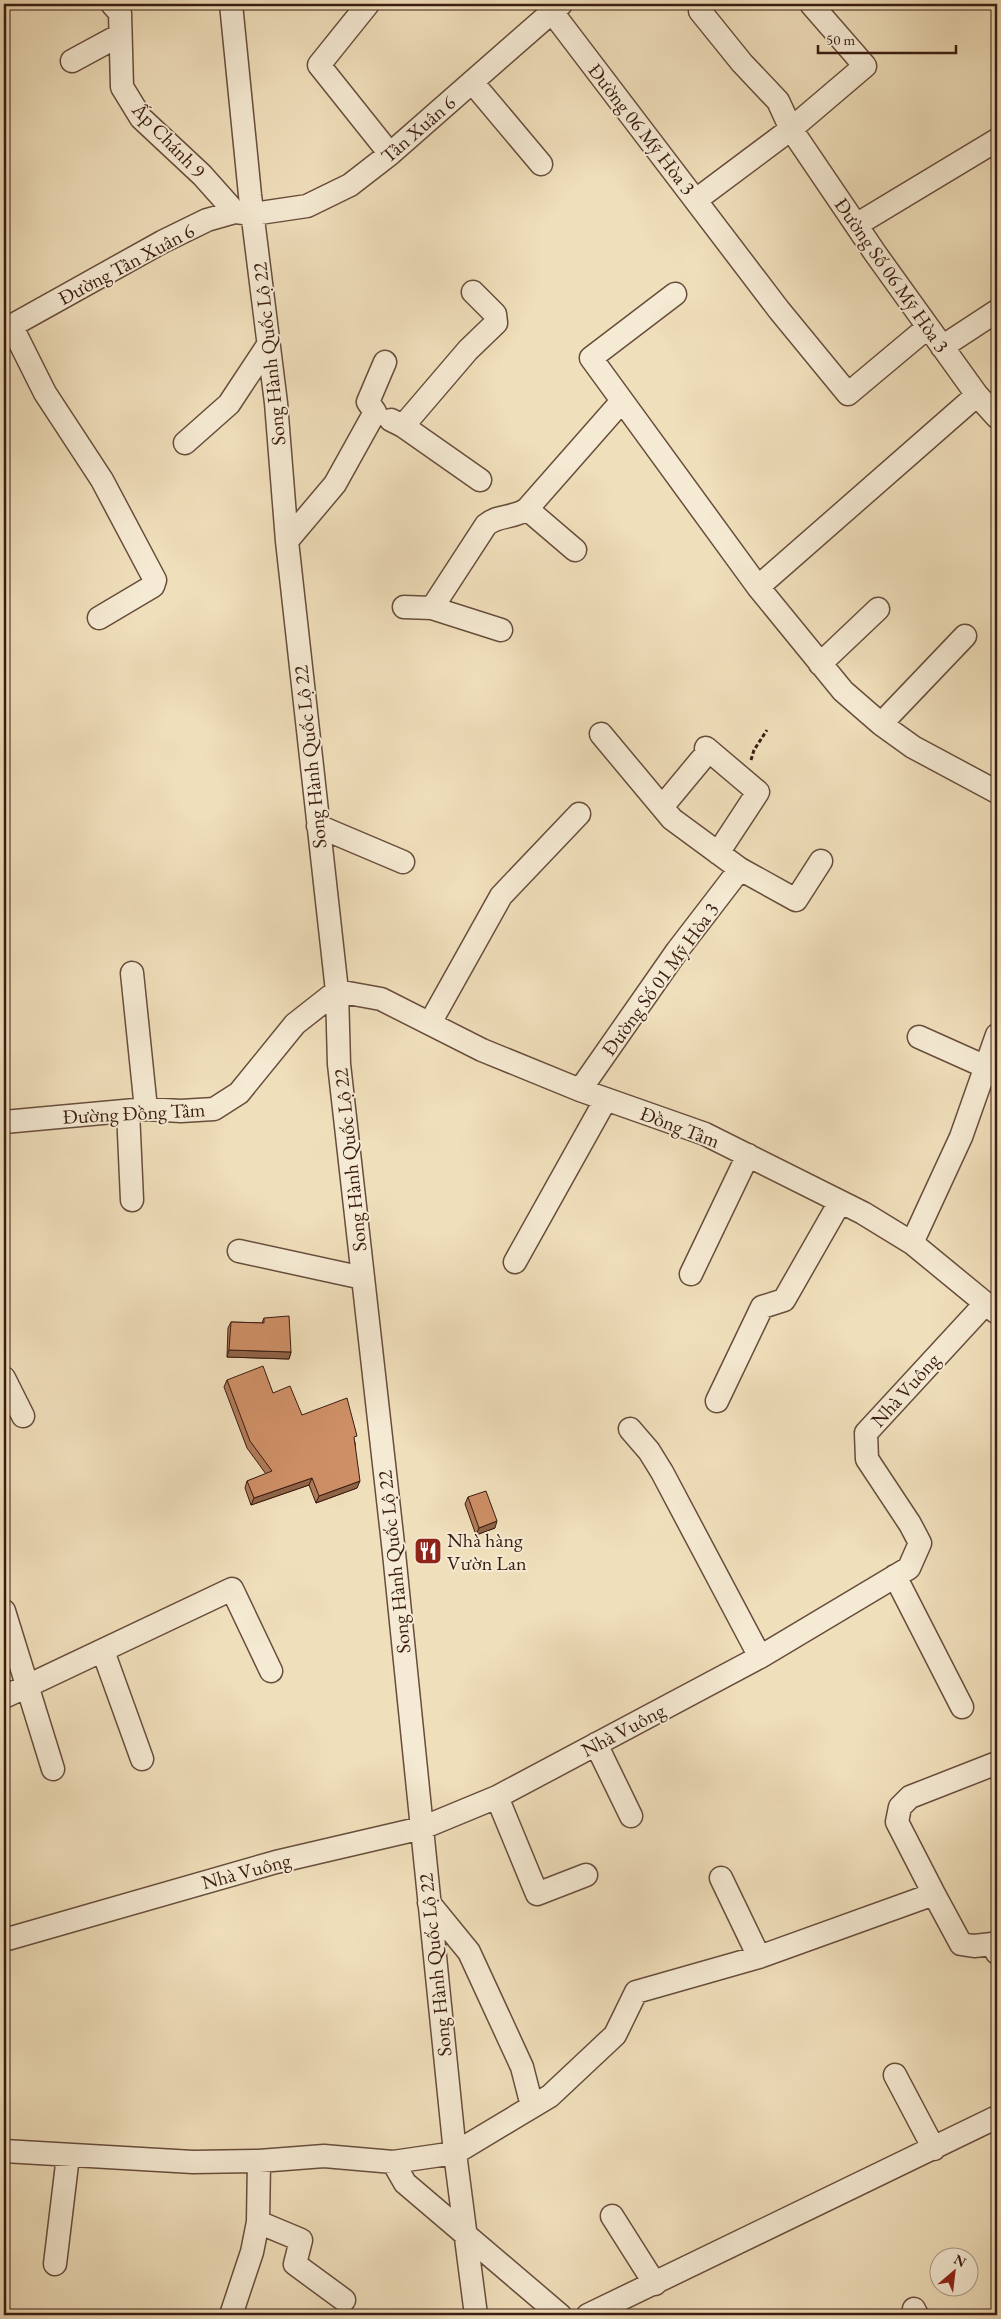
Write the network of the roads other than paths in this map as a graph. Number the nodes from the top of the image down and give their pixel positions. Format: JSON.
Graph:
{"nodes":[{"id":1,"x":112,"y":4,"type":"edge"},
{"id":2,"x":231,"y":4,"type":"edge"},
{"id":3,"x":368,"y":4,"type":"edge"},
{"id":4,"x":811,"y":4,"type":"edge"},
{"id":5,"x":556,"y":8,"type":"edge"},
{"id":6,"x":700,"y":11,"type":"dead end"},
{"id":7,"x":120,"y":35,"type":"junction"},
{"id":8,"x":72,"y":61,"type":"dead end"},
{"id":9,"x":472,"y":82,"type":"junction"},
{"id":10,"x":791,"y":129,"type":"junction"},
{"id":11,"x":997,"y":140,"type":"edge"},
{"id":12,"x":390,"y":154,"type":"junction"},
{"id":13,"x":541,"y":164,"type":"dead end"},
{"id":14,"x":696,"y":200,"type":"junction"},
{"id":15,"x":244,"y":213,"type":"junction"},
{"id":16,"x":856,"y":224,"type":"junction"},
{"id":17,"x":473,"y":292,"type":"dead end"},
{"id":18,"x":675,"y":294,"type":"dead end"},
{"id":19,"x":997,"y":311,"type":"edge"},
{"id":20,"x":928,"y":327,"type":"junction"},
{"id":21,"x":8,"y":328,"type":"edge"},
{"id":22,"x":268,"y":345,"type":"junction"},
{"id":23,"x":942,"y":347,"type":"junction"},
{"id":24,"x":385,"y":362,"type":"dead end"},
{"id":25,"x":977,"y":395,"type":"junction"},
{"id":26,"x":622,"y":401,"type":"junction"},
{"id":27,"x":375,"y":412,"type":"junction"},
{"id":28,"x":997,"y":417,"type":"edge"},
{"id":29,"x":403,"y":426,"type":"junction"},
{"id":30,"x":185,"y":443,"type":"dead end"},
{"id":31,"x":480,"y":480,"type":"dead end"},
{"id":32,"x":527,"y":509,"type":"junction"},
{"id":33,"x":286,"y":541,"type":"junction"},
{"id":34,"x":575,"y":550,"type":"dead end"},
{"id":35,"x":758,"y":587,"type":"junction"},
{"id":36,"x":404,"y":607,"type":"dead end"},
{"id":37,"x":432,"y":608,"type":"junction"},
{"id":38,"x":878,"y":609,"type":"dead end"},
{"id":39,"x":99,"y":618,"type":"dead end"},
{"id":40,"x":501,"y":630,"type":"dead end"},
{"id":41,"x":965,"y":636,"type":"dead end"},
{"id":42,"x":820,"y":664,"type":"junction"},
{"id":43,"x":881,"y":724,"type":"junction"},
{"id":44,"x":601,"y":734,"type":"dead end"},
{"id":45,"x":997,"y":792,"type":"edge"},
{"id":46,"x":662,"y":808,"type":"junction"},
{"id":47,"x":579,"y":814,"type":"dead end"},
{"id":48,"x":318,"y":826,"type":"junction"},
{"id":49,"x":718,"y":852,"type":"junction"},
{"id":50,"x":821,"y":861,"type":"dead end"},
{"id":51,"x":403,"y":862,"type":"dead end"},
{"id":52,"x":740,"y":869,"type":"junction"},
{"id":53,"x":132,"y":973,"type":"dead end"},
{"id":54,"x":337,"y":991,"type":"junction"},
{"id":55,"x":430,"y":1023,"type":"junction"},
{"id":56,"x":997,"y":1035,"type":"edge"},
{"id":57,"x":919,"y":1037,"type":"dead end"},
{"id":58,"x":986,"y":1067,"type":"junction"},
{"id":59,"x":580,"y":1090,"type":"junction"},
{"id":60,"x":606,"y":1099,"type":"junction"},
{"id":61,"x":137,"y":1110,"type":"junction"},
{"id":62,"x":4,"y":1122,"type":"edge"},
{"id":63,"x":748,"y":1155,"type":"junction"},
{"id":64,"x":132,"y":1200,"type":"dead end"},
{"id":65,"x":840,"y":1202,"type":"junction"},
{"id":66,"x":912,"y":1243,"type":"junction"},
{"id":67,"x":239,"y":1251,"type":"dead end"},
{"id":68,"x":515,"y":1262,"type":"dead end"},
{"id":69,"x":691,"y":1274,"type":"dead end"},
{"id":70,"x":363,"y":1278,"type":"junction"},
{"id":71,"x":991,"y":1308,"type":"edge"},
{"id":72,"x":4,"y":1378,"type":"edge"},
{"id":73,"x":717,"y":1401,"type":"dead end"},
{"id":74,"x":23,"y":1416,"type":"dead end"},
{"id":75,"x":630,"y":1429,"type":"dead end"},
{"id":76,"x":895,"y":1576,"type":"junction"},
{"id":77,"x":4,"y":1611,"type":"edge"},
{"id":78,"x":103,"y":1651,"type":"junction"},
{"id":79,"x":760,"y":1657,"type":"junction"},
{"id":80,"x":272,"y":1671,"type":"dead end"},
{"id":81,"x":26,"y":1688,"type":"junction"},
{"id":82,"x":4,"y":1697,"type":"edge"},
{"id":83,"x":962,"y":1706,"type":"dead end"},
{"id":84,"x":596,"y":1744,"type":"junction"},
{"id":85,"x":142,"y":1759,"type":"dead end"},
{"id":86,"x":997,"y":1763,"type":"edge"},
{"id":87,"x":52,"y":1769,"type":"dead end"},
{"id":88,"x":496,"y":1798,"type":"junction"},
{"id":89,"x":631,"y":1816,"type":"dead end"},
{"id":90,"x":422,"y":1828,"type":"junction"},
{"id":91,"x":586,"y":1875,"type":"dead end"},
{"id":92,"x":722,"y":1878,"type":"dead end"},
{"id":93,"x":934,"y":1894,"type":"junction"},
{"id":94,"x":429,"y":1903,"type":"junction"},
{"id":95,"x":4,"y":1940,"type":"edge"},
{"id":96,"x":995,"y":1945,"type":"edge"},
{"id":97,"x":759,"y":1957,"type":"junction"},
{"id":98,"x":895,"y":2075,"type":"dead end"},
{"id":99,"x":532,"y":2106,"type":"junction"},
{"id":100,"x":997,"y":2117,"type":"edge"},
{"id":101,"x":934,"y":2149,"type":"junction"},
{"id":102,"x":4,"y":2151,"type":"edge"},
{"id":103,"x":454,"y":2153,"type":"junction"},
{"id":104,"x":68,"y":2156,"type":"junction"},
{"id":105,"x":259,"y":2161,"type":"junction"},
{"id":106,"x":393,"y":2162,"type":"junction"},
{"id":107,"x":612,"y":2216,"type":"dead end"},
{"id":108,"x":258,"y":2222,"type":"junction"},
{"id":109,"x":467,"y":2236,"type":"junction"},
{"id":110,"x":54,"y":2264,"type":"dead end"},
{"id":111,"x":655,"y":2284,"type":"junction"},
{"id":112,"x":344,"y":2300,"type":"dead end"},
{"id":113,"x":231,"y":2315,"type":"edge"},
{"id":114,"x":476,"y":2315,"type":"edge"},
{"id":115,"x":560,"y":2315,"type":"edge"},
{"id":116,"x":588,"y":2315,"type":"edge"}],
"edges":[{"from":1,"to":7,"type":"street","name":"Ấp Chánh 9"},
{"from":2,"to":15,"type":"street","name":"Song Hành Quốc Lộ 22"},
{"from":3,"to":12,"type":"street"},
{"from":4,"to":10,"type":"street","name":"Đường 06 Mỹ Hòa 3"},
{"from":5,"to":9,"type":"street","name":"Tân Xuân 6"},
{"from":5,"to":14,"type":"street","name":"Đường 06 Mỹ Hòa 3"},
{"from":6,"to":10,"type":"street","name":"Đường Số 06 Mỹ Hòa 3"},
{"from":7,"to":8,"type":"street"},
{"from":7,"to":15,"type":"street","name":"Ấp Chánh 9"},
{"from":9,"to":12,"type":"street","name":"Tân Xuân 6"},
{"from":9,"to":13,"type":"street"},
{"from":10,"to":14,"type":"street","name":"Đường 06 Mỹ Hòa 3"},
{"from":10,"to":16,"type":"street","name":"Đường Số 06 Mỹ Hòa 3"},
{"from":11,"to":16,"type":"street"},
{"from":12,"to":15,"type":"street","name":"Tân Xuân 6"},
{"from":14,"to":20,"type":"street"},
{"from":15,"to":21,"type":"street","name":"Đường Tân Xuân 6"},
{"from":15,"to":22,"type":"street","name":"Song Hành Quốc Lộ 22"},
{"from":16,"to":20,"type":"street","name":"Đường Số 06 Mỹ Hòa 3"},
{"from":17,"to":29,"type":"street"},
{"from":18,"to":26,"type":"street"},
{"from":19,"to":23,"type":"street"},
{"from":20,"to":23,"type":"street","name":"Đường Số 06 Mỹ Hòa 3"},
{"from":21,"to":39,"type":"street"},
{"from":22,"to":30,"type":"street"},
{"from":22,"to":33,"type":"street","name":"Song Hành Quốc Lộ 22"},
{"from":23,"to":25,"type":"street","name":"Đường Số 06 Mỹ Hòa 3"},
{"from":24,"to":27,"type":"street"},
{"from":25,"to":28,"type":"street","name":"Đường Số 06 Mỹ Hòa 3"},
{"from":25,"to":35,"type":"street"},
{"from":26,"to":32,"type":"street"},
{"from":26,"to":35,"type":"street"},
{"from":27,"to":29,"type":"street"},
{"from":27,"to":33,"type":"street"},
{"from":29,"to":31,"type":"street"},
{"from":32,"to":34,"type":"street"},
{"from":32,"to":37,"type":"street"},
{"from":33,"to":48,"type":"street","name":"Song Hành Quốc Lộ 22"},
{"from":35,"to":42,"type":"street"},
{"from":36,"to":37,"type":"street"},
{"from":37,"to":40,"type":"street"},
{"from":38,"to":42,"type":"street"},
{"from":41,"to":43,"type":"street"},
{"from":42,"to":43,"type":"street"},
{"from":43,"to":45,"type":"street"},
{"from":44,"to":46,"type":"street"},
{"from":46,"to":49,"type":"street"},
{"from":46,"to":49,"type":"street"},
{"from":47,"to":55,"type":"street"},
{"from":48,"to":51,"type":"street"},
{"from":48,"to":54,"type":"street","name":"Song Hành Quốc Lộ 22"},
{"from":49,"to":52,"type":"street"},
{"from":50,"to":52,"type":"street"},
{"from":52,"to":59,"type":"street","name":"Đường Số 01 Mỹ Hòa 3"},
{"from":53,"to":61,"type":"street"},
{"from":54,"to":55,"type":"street","name":"Đồng Tâm"},
{"from":54,"to":61,"type":"street","name":"Đường Đồng Tâm"},
{"from":54,"to":70,"type":"street","name":"Song Hành Quốc Lộ 22"},
{"from":55,"to":59,"type":"street","name":"Đồng Tâm"},
{"from":56,"to":58,"type":"street"},
{"from":57,"to":58,"type":"street"},
{"from":58,"to":66,"type":"street"},
{"from":59,"to":60,"type":"street","name":"Đồng Tâm"},
{"from":60,"to":63,"type":"street","name":"Đồng Tâm"},
{"from":60,"to":68,"type":"street"},
{"from":61,"to":62,"type":"street","name":"Đường Đồng Tâm"},
{"from":61,"to":64,"type":"street"},
{"from":63,"to":65,"type":"street","name":"Đồng Tâm"},
{"from":63,"to":69,"type":"street"},
{"from":65,"to":66,"type":"street","name":"Đồng Tâm"},
{"from":65,"to":73,"type":"street"},
{"from":66,"to":71,"type":"street","name":"Đồng Tâm"},
{"from":67,"to":70,"type":"street"},
{"from":70,"to":90,"type":"street","name":"Song Hành Quốc Lộ 22"},
{"from":71,"to":76,"type":"street","name":"Nhà Vuông"},
{"from":72,"to":74,"type":"street"},
{"from":75,"to":79,"type":"street"},
{"from":76,"to":79,"type":"street","name":"Nhà Vuông"},
{"from":76,"to":83,"type":"street"},
{"from":77,"to":81,"type":"street"},
{"from":78,"to":80,"type":"street"},
{"from":78,"to":81,"type":"street"},
{"from":78,"to":85,"type":"street"},
{"from":79,"to":84,"type":"street","name":"Nhà Vuông"},
{"from":81,"to":82,"type":"street"},
{"from":81,"to":87,"type":"street"},
{"from":84,"to":88,"type":"street","name":"Nhà Vuông"},
{"from":84,"to":89,"type":"street"},
{"from":86,"to":93,"type":"street"},
{"from":88,"to":90,"type":"street","name":"Nhà Vuông"},
{"from":88,"to":91,"type":"street"},
{"from":90,"to":94,"type":"street","name":"Song Hành Quốc Lộ 22"},
{"from":90,"to":95,"type":"street","name":"Nhà Vuông"},
{"from":92,"to":97,"type":"street"},
{"from":93,"to":96,"type":"street"},
{"from":93,"to":97,"type":"street"},
{"from":94,"to":99,"type":"street"},
{"from":94,"to":103,"type":"street","name":"Song Hành Quốc Lộ 22"},
{"from":97,"to":99,"type":"street"},
{"from":98,"to":101,"type":"street"},
{"from":99,"to":103,"type":"street"},
{"from":100,"to":101,"type":"street"},
{"from":101,"to":111,"type":"street"},
{"from":102,"to":104,"type":"street"},
{"from":103,"to":106,"type":"street"},
{"from":103,"to":109,"type":"street","name":"Song Hành Quốc Lộ 22"},
{"from":104,"to":105,"type":"street"},
{"from":104,"to":110,"type":"street"},
{"from":105,"to":106,"type":"street"},
{"from":105,"to":108,"type":"street"},
{"from":106,"to":109,"type":"street"},
{"from":107,"to":111,"type":"street"},
{"from":108,"to":112,"type":"street"},
{"from":108,"to":113,"type":"street"},
{"from":109,"to":114,"type":"street","name":"Song Hành Quốc Lộ 22"},
{"from":109,"to":115,"type":"street"},
{"from":111,"to":116,"type":"street"}]}
